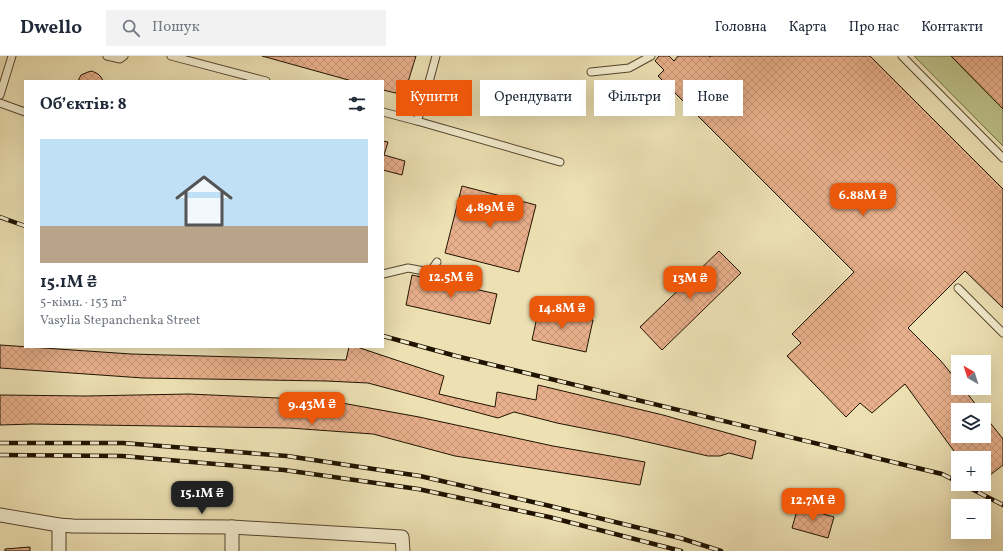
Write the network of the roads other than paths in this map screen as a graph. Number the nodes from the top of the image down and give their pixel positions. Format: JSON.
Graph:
{"nodes":[{"id":1,"x":12,"y":56,"type":"edge"},
{"id":2,"x":107,"y":56,"type":"edge"},
{"id":3,"x":124,"y":56,"type":"edge"},
{"id":4,"x":171,"y":56,"type":"edge"},
{"id":5,"x":436,"y":56,"type":"edge"},
{"id":6,"x":651,"y":56,"type":"edge"},
{"id":7,"x":902,"y":56,"type":"edge"},
{"id":8,"x":590,"y":72,"type":"dead end"},
{"id":9,"x":262,"y":80,"type":"edge"},
{"id":10,"x":0,"y":95,"type":"edge"},
{"id":11,"x":0,"y":103,"type":"edge"},
{"id":12,"x":24,"y":112,"type":"edge"},
{"id":13,"x":384,"y":112,"type":"edge"},
{"id":14,"x":417,"y":121,"type":"junction"},
{"id":15,"x":1003,"y":158,"type":"edge"},
{"id":16,"x":560,"y":162,"type":"dead end"},
{"id":17,"x":437,"y":262,"type":"dead end"},
{"id":18,"x":384,"y":274,"type":"edge"},
{"id":19,"x":958,"y":288,"type":"dead end"},
{"id":20,"x":1003,"y":333,"type":"edge"},
{"id":21,"x":0,"y":515,"type":"edge"},
{"id":22,"x":59,"y":525,"type":"junction"},
{"id":23,"x":232,"y":527,"type":"junction"},
{"id":24,"x":58,"y":551,"type":"edge"},
{"id":25,"x":232,"y":551,"type":"edge"},
{"id":26,"x":403,"y":551,"type":"edge"}],
"edges":[{"from":1,"to":10,"type":"lane"},
{"from":2,"to":3,"type":"lane"},
{"from":4,"to":9,"type":"lane"},
{"from":5,"to":14,"type":"lane"},
{"from":6,"to":8,"type":"lane"},
{"from":7,"to":15,"type":"lane"},
{"from":11,"to":12,"type":"lane"},
{"from":13,"to":14,"type":"lane"},
{"from":14,"to":16,"type":"lane"},
{"from":17,"to":18,"type":"lane"},
{"from":19,"to":20,"type":"lane"},
{"from":21,"to":22,"type":"street"},
{"from":22,"to":23,"type":"street"},
{"from":22,"to":24,"type":"street"},
{"from":23,"to":25,"type":"street"},
{"from":23,"to":26,"type":"street"}]}
